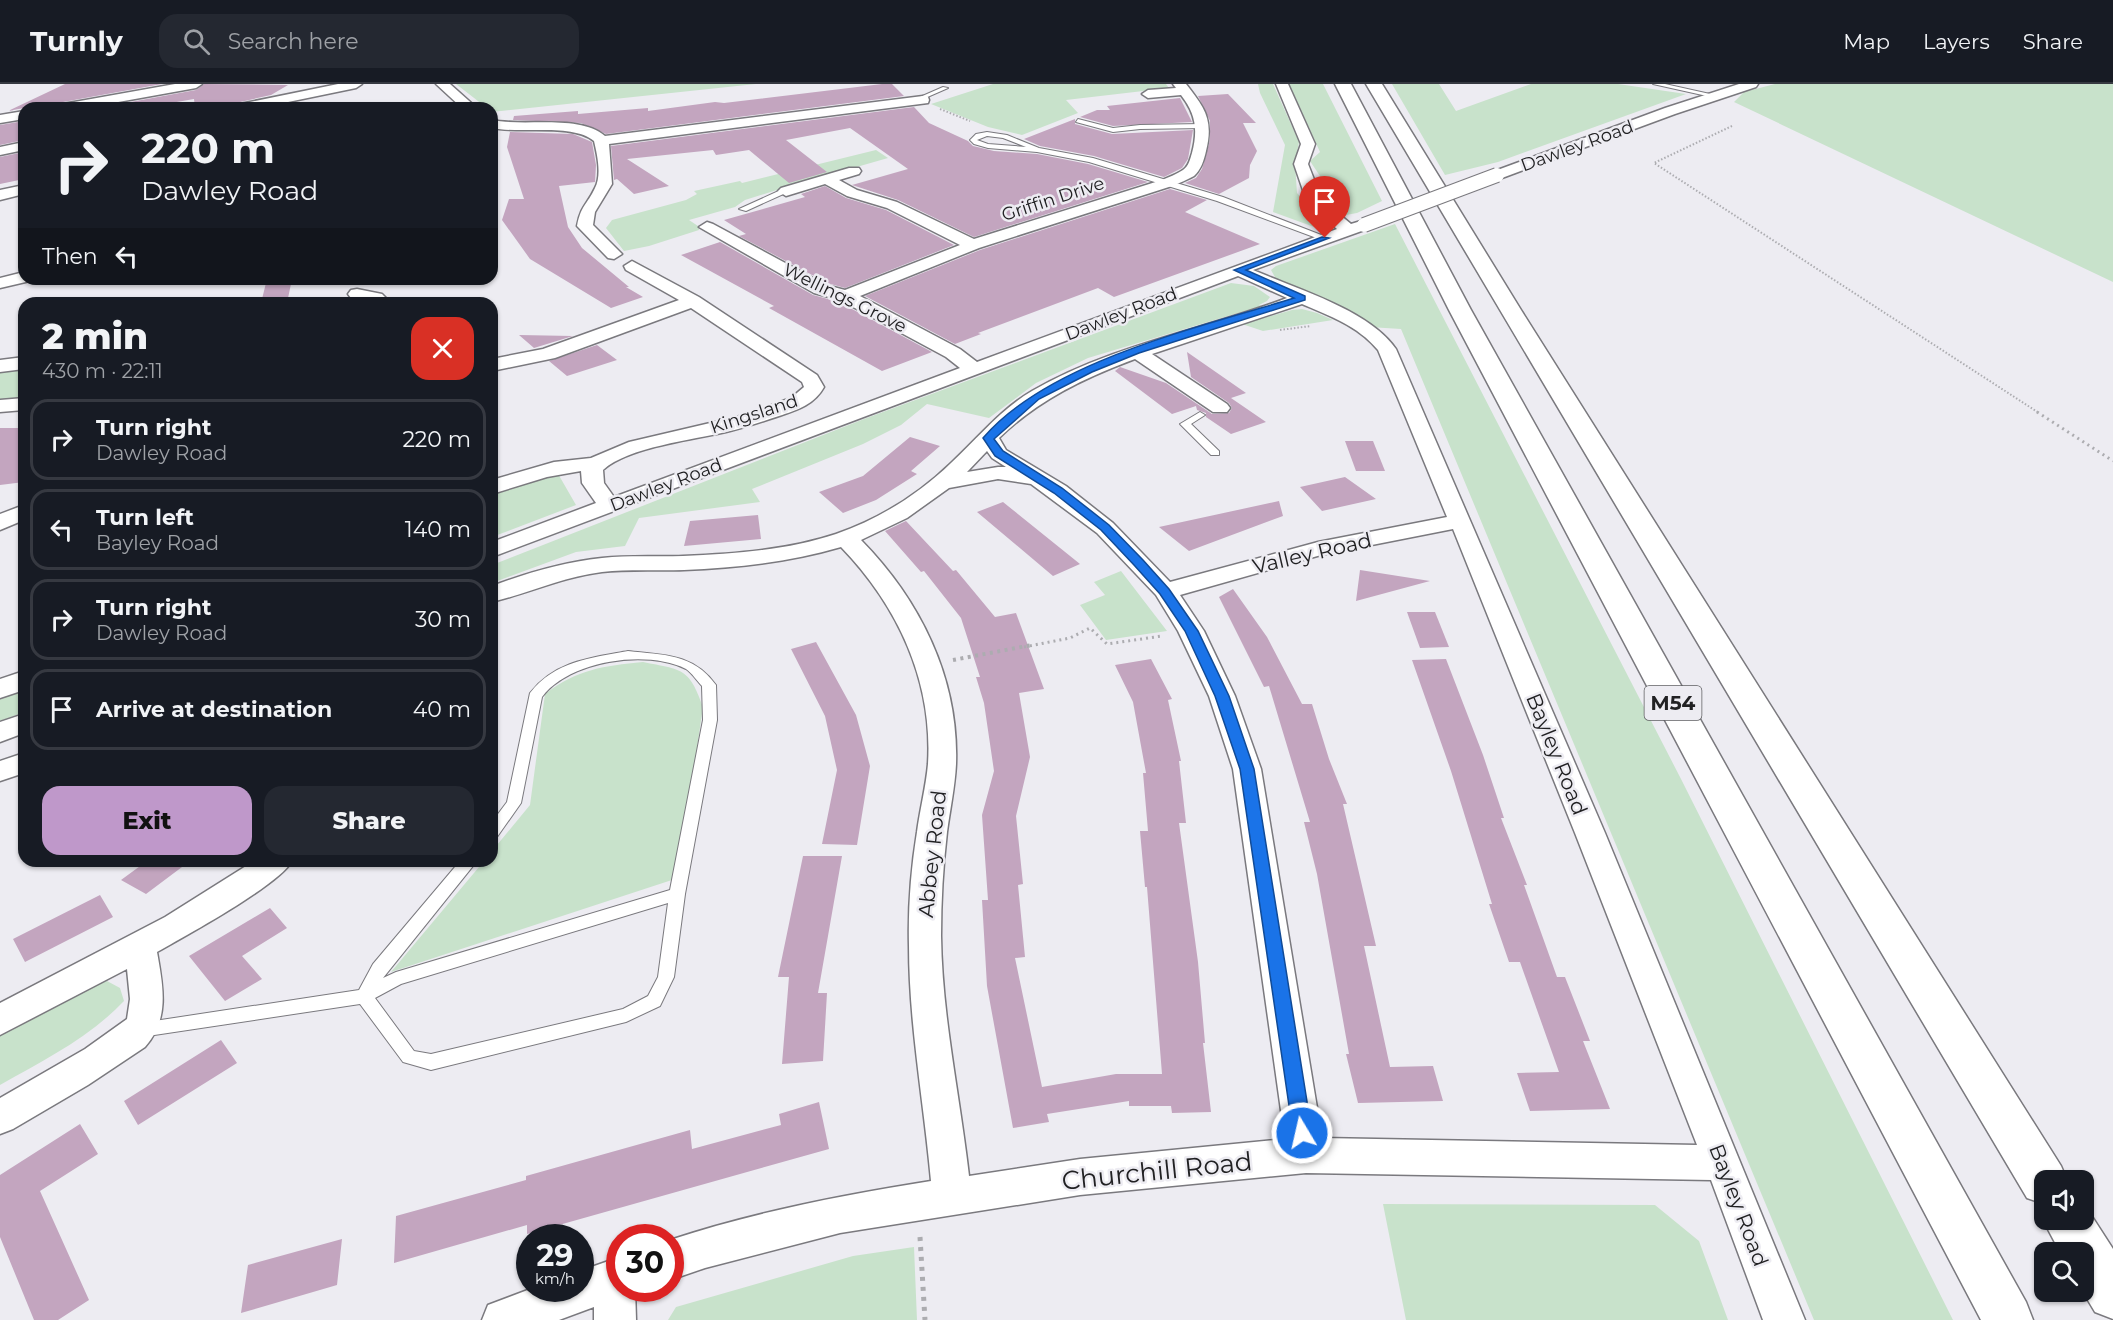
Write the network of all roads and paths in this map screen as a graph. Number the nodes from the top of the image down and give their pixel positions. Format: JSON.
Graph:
{"nodes":[{"id":1,"x":196,"y":84,"type":"edge"},
{"id":2,"x":356,"y":84,"type":"edge"},
{"id":3,"x":442,"y":84,"type":"edge"},
{"id":4,"x":1282,"y":84,"type":"edge"},
{"id":5,"x":1343,"y":84,"type":"edge"},
{"id":6,"x":1374,"y":84,"type":"edge"},
{"id":7,"x":1656,"y":84,"type":"edge"},
{"id":8,"x":1752,"y":84,"type":"edge"},
{"id":9,"x":336,"y":86,"type":"edge"},
{"id":10,"x":1685,"y":87,"type":"edge"},
{"id":11,"x":945,"y":88,"type":"dead end"},
{"id":12,"x":1182,"y":88,"type":"edge"},
{"id":13,"x":94,"y":89,"type":"dead end"},
{"id":14,"x":1148,"y":94,"type":"dead end"},
{"id":15,"x":1716,"y":96,"type":"junction"},
{"id":16,"x":107,"y":100,"type":"junction"},
{"id":17,"x":918,"y":100,"type":"joint"},
{"id":18,"x":96,"y":102,"type":"edge"},
{"id":19,"x":266,"y":102,"type":"edge"},
{"id":20,"x":463,"y":102,"type":"edge"},
{"id":21,"x":18,"y":116,"type":"edge"},
{"id":22,"x":0,"y":119,"type":"edge"},
{"id":23,"x":1078,"y":120,"type":"dead end"},
{"id":24,"x":498,"y":126,"type":"edge"},
{"id":25,"x":1203,"y":126,"type":"junction"},
{"id":26,"x":1732,"y":126,"type":"dead end"},
{"id":27,"x":602,"y":141,"type":"junction"},
{"id":28,"x":18,"y":147,"type":"edge"},
{"id":29,"x":1037,"y":150,"type":"junction"},
{"id":30,"x":0,"y":151,"type":"edge"},
{"id":31,"x":854,"y":171,"type":"dead end"},
{"id":32,"x":828,"y":180,"type":"junction"},
{"id":33,"x":1167,"y":183,"type":"junction"},
{"id":34,"x":18,"y":190,"type":"edge"},
{"id":35,"x":786,"y":190,"type":"joint"},
{"id":36,"x":0,"y":195,"type":"edge"},
{"id":37,"x":743,"y":209,"type":"dead end"},
{"id":38,"x":1356,"y":228,"type":"junction"},
{"id":39,"x":704,"y":231,"type":"dead end"},
{"id":40,"x":1325,"y":238,"type":"junction"},
{"id":41,"x":973,"y":245,"type":"junction"},
{"id":42,"x":614,"y":254,"type":"dead end"},
{"id":43,"x":632,"y":266,"type":"dead end"},
{"id":44,"x":1238,"y":270,"type":"junction"},
{"id":45,"x":18,"y":278,"type":"edge"},
{"id":46,"x":0,"y":283,"type":"edge"},
{"id":47,"x":357,"y":294,"type":"dead end"},
{"id":48,"x":846,"y":296,"type":"junction"},
{"id":49,"x":371,"y":297,"type":"edge"},
{"id":50,"x":1302,"y":298,"type":"junction"},
{"id":51,"x":693,"y":301,"type":"junction"},
{"id":52,"x":1135,"y":351,"type":"junction"},
{"id":53,"x":18,"y":364,"type":"edge"},
{"id":54,"x":498,"y":364,"type":"edge"},
{"id":55,"x":0,"y":366,"type":"edge"},
{"id":56,"x":974,"y":369,"type":"junction"},
{"id":57,"x":18,"y":404,"type":"edge"},
{"id":58,"x":0,"y":406,"type":"edge"},
{"id":59,"x":1200,"y":415,"type":"joint"},
{"id":60,"x":988,"y":438,"type":"junction"},
{"id":61,"x":1215,"y":453,"type":"dead end"},
{"id":62,"x":2113,"y":461,"type":"edge"},
{"id":63,"x":593,"y":465,"type":"junction"},
{"id":64,"x":1041,"y":480,"type":"junction"},
{"id":65,"x":942,"y":483,"type":"junction"},
{"id":66,"x":498,"y":485,"type":"edge"},
{"id":67,"x":611,"y":506,"type":"junction"},
{"id":68,"x":18,"y":515,"type":"edge"},
{"id":69,"x":1461,"y":521,"type":"junction"},
{"id":70,"x":0,"y":523,"type":"edge"},
{"id":71,"x":846,"y":538,"type":"junction"},
{"id":72,"x":498,"y":548,"type":"edge"},
{"id":73,"x":1165,"y":591,"type":"junction"},
{"id":74,"x":498,"y":593,"type":"edge"},
{"id":75,"x":1191,"y":631,"type":"junction"},
{"id":76,"x":929,"y":665,"type":"junction"},
{"id":77,"x":18,"y":682,"type":"edge"},
{"id":78,"x":0,"y":689,"type":"edge"},
{"id":79,"x":18,"y":725,"type":"edge"},
{"id":80,"x":0,"y":732,"type":"edge"},
{"id":81,"x":18,"y":766,"type":"edge"},
{"id":82,"x":0,"y":771,"type":"edge"},
{"id":83,"x":498,"y":825,"type":"edge"},
{"id":84,"x":269,"y":867,"type":"edge"},
{"id":85,"x":464,"y":867,"type":"edge"},
{"id":86,"x":676,"y":894,"type":"junction"},
{"id":87,"x":140,"y":946,"type":"junction"},
{"id":88,"x":364,"y":996,"type":"junction"},
{"id":89,"x":0,"y":1020,"type":"edge"},
{"id":90,"x":139,"y":1030,"type":"junction"},
{"id":91,"x":0,"y":1118,"type":"edge"},
{"id":92,"x":1306,"y":1155,"type":"junction"},
{"id":93,"x":1723,"y":1163,"type":"junction"},
{"id":94,"x":2037,"y":1170,"type":"edge"},
{"id":95,"x":935,"y":1200,"type":"junction"},
{"id":96,"x":2073,"y":1230,"type":"edge"},
{"id":97,"x":684,"y":1255,"type":"edge"},
{"id":98,"x":606,"y":1282,"type":"edge"},
{"id":99,"x":2113,"y":1294,"type":"edge"},
{"id":100,"x":615,"y":1302,"type":"edge"},
{"id":101,"x":503,"y":1320,"type":"edge"},
{"id":102,"x":615,"y":1320,"type":"edge"},
{"id":103,"x":925,"y":1320,"type":"edge"},
{"id":104,"x":1784,"y":1320,"type":"edge"},
{"id":105,"x":2008,"y":1320,"type":"edge"}],
"edges":[{"from":1,"to":16,"type":"street"},
{"from":2,"to":9,"type":"street"},
{"from":3,"to":20,"type":"street"},
{"from":4,"to":38,"type":"street"},
{"from":5,"to":105,"type":"highway","number":"M54"},
{"from":6,"to":94,"type":"highway"},
{"from":7,"to":10,"type":"lane"},
{"from":8,"to":15,"type":"street","name":"Dawley Road"},
{"from":9,"to":19,"type":"street"},
{"from":10,"to":15,"type":"lane"},
{"from":11,"to":17,"type":"lane"},
{"from":12,"to":14,"type":"street"},
{"from":12,"to":25,"type":"street"},
{"from":13,"to":16,"type":"street"},
{"from":15,"to":38,"type":"street","name":"Dawley Road","bridge":true},
{"from":16,"to":18,"type":"street"},
{"from":17,"to":27,"type":"street"},
{"from":21,"to":22,"type":"street"},
{"from":23,"to":25,"type":"lane"},
{"from":24,"to":27,"type":"street"},
{"from":25,"to":33,"type":"street","name":"Griffin Drive"},
{"from":26,"to":62,"type":"path"},
{"from":27,"to":42,"type":"street"},
{"from":28,"to":30,"type":"street"},
{"from":29,"to":29,"type":"lane"},
{"from":29,"to":33,"type":"lane"},
{"from":31,"to":32,"type":"street"},
{"from":32,"to":35,"type":"street"},
{"from":32,"to":41,"type":"street"},
{"from":33,"to":40,"type":"lane"},
{"from":33,"to":41,"type":"street","name":"Griffin Drive"},
{"from":34,"to":36,"type":"street"},
{"from":35,"to":37,"type":"lane"},
{"from":38,"to":40,"type":"street","name":"Dawley Road"},
{"from":39,"to":48,"type":"street","name":"Wellings Grove"},
{"from":40,"to":44,"type":"street","name":"Dawley Road"},
{"from":41,"to":48,"type":"street","name":"Griffin Drive"},
{"from":43,"to":51,"type":"street","name":"Kingsland"},
{"from":44,"to":50,"type":"street","name":"Bayley Road"},
{"from":44,"to":56,"type":"street","name":"Dawley Road"},
{"from":45,"to":46,"type":"street"},
{"from":47,"to":49,"type":"street"},
{"from":48,"to":56,"type":"street","name":"Wellings Grove"},
{"from":50,"to":52,"type":"street","name":"Dawley Road"},
{"from":50,"to":69,"type":"street","name":"Bayley Road"},
{"from":51,"to":54,"type":"street"},
{"from":51,"to":63,"type":"street","name":"Kingsland"},
{"from":52,"to":59,"type":"street"},
{"from":52,"to":60,"type":"street","name":"Dawley Road"},
{"from":53,"to":55,"type":"street"},
{"from":56,"to":67,"type":"street","name":"Dawley Road"},
{"from":57,"to":58,"type":"street"},
{"from":59,"to":61,"type":"lane"},
{"from":60,"to":64,"type":"street"},
{"from":60,"to":65,"type":"street","name":"Dawley Road"},
{"from":63,"to":66,"type":"street"},
{"from":63,"to":67,"type":"street"},
{"from":64,"to":65,"type":"street"},
{"from":64,"to":73,"type":"street"},
{"from":65,"to":71,"type":"street","name":"Dawley Road"},
{"from":67,"to":72,"type":"street","name":"Dawley Road"},
{"from":68,"to":70,"type":"street"},
{"from":69,"to":73,"type":"street","name":"Valley Road"},
{"from":69,"to":93,"type":"street","name":"Bayley Road"},
{"from":71,"to":74,"type":"street","name":"Dawley Road"},
{"from":71,"to":76,"type":"street","name":"Abbey Road"},
{"from":73,"to":75,"type":"street"},
{"from":75,"to":76,"type":"path"},
{"from":75,"to":92,"type":"street"},
{"from":76,"to":95,"type":"street","name":"Abbey Road"},
{"from":77,"to":78,"type":"street"},
{"from":79,"to":80,"type":"street"},
{"from":81,"to":82,"type":"street"},
{"from":83,"to":86,"type":"lane"},
{"from":84,"to":87,"type":"street"},
{"from":85,"to":88,"type":"lane"},
{"from":86,"to":88,"type":"lane"},
{"from":86,"to":88,"type":"lane"},
{"from":87,"to":89,"type":"street"},
{"from":87,"to":90,"type":"street"},
{"from":88,"to":90,"type":"lane"},
{"from":90,"to":91,"type":"street"},
{"from":92,"to":93,"type":"street","name":"Churchill Road"},
{"from":92,"to":95,"type":"street","name":"Churchill Road"},
{"from":93,"to":104,"type":"street","name":"Bayley Road"},
{"from":95,"to":97,"type":"street","name":"Churchill Road"},
{"from":95,"to":103,"type":"path"},
{"from":96,"to":99,"type":"highway"},
{"from":98,"to":101,"type":"street"},
{"from":100,"to":102,"type":"street"}]}
